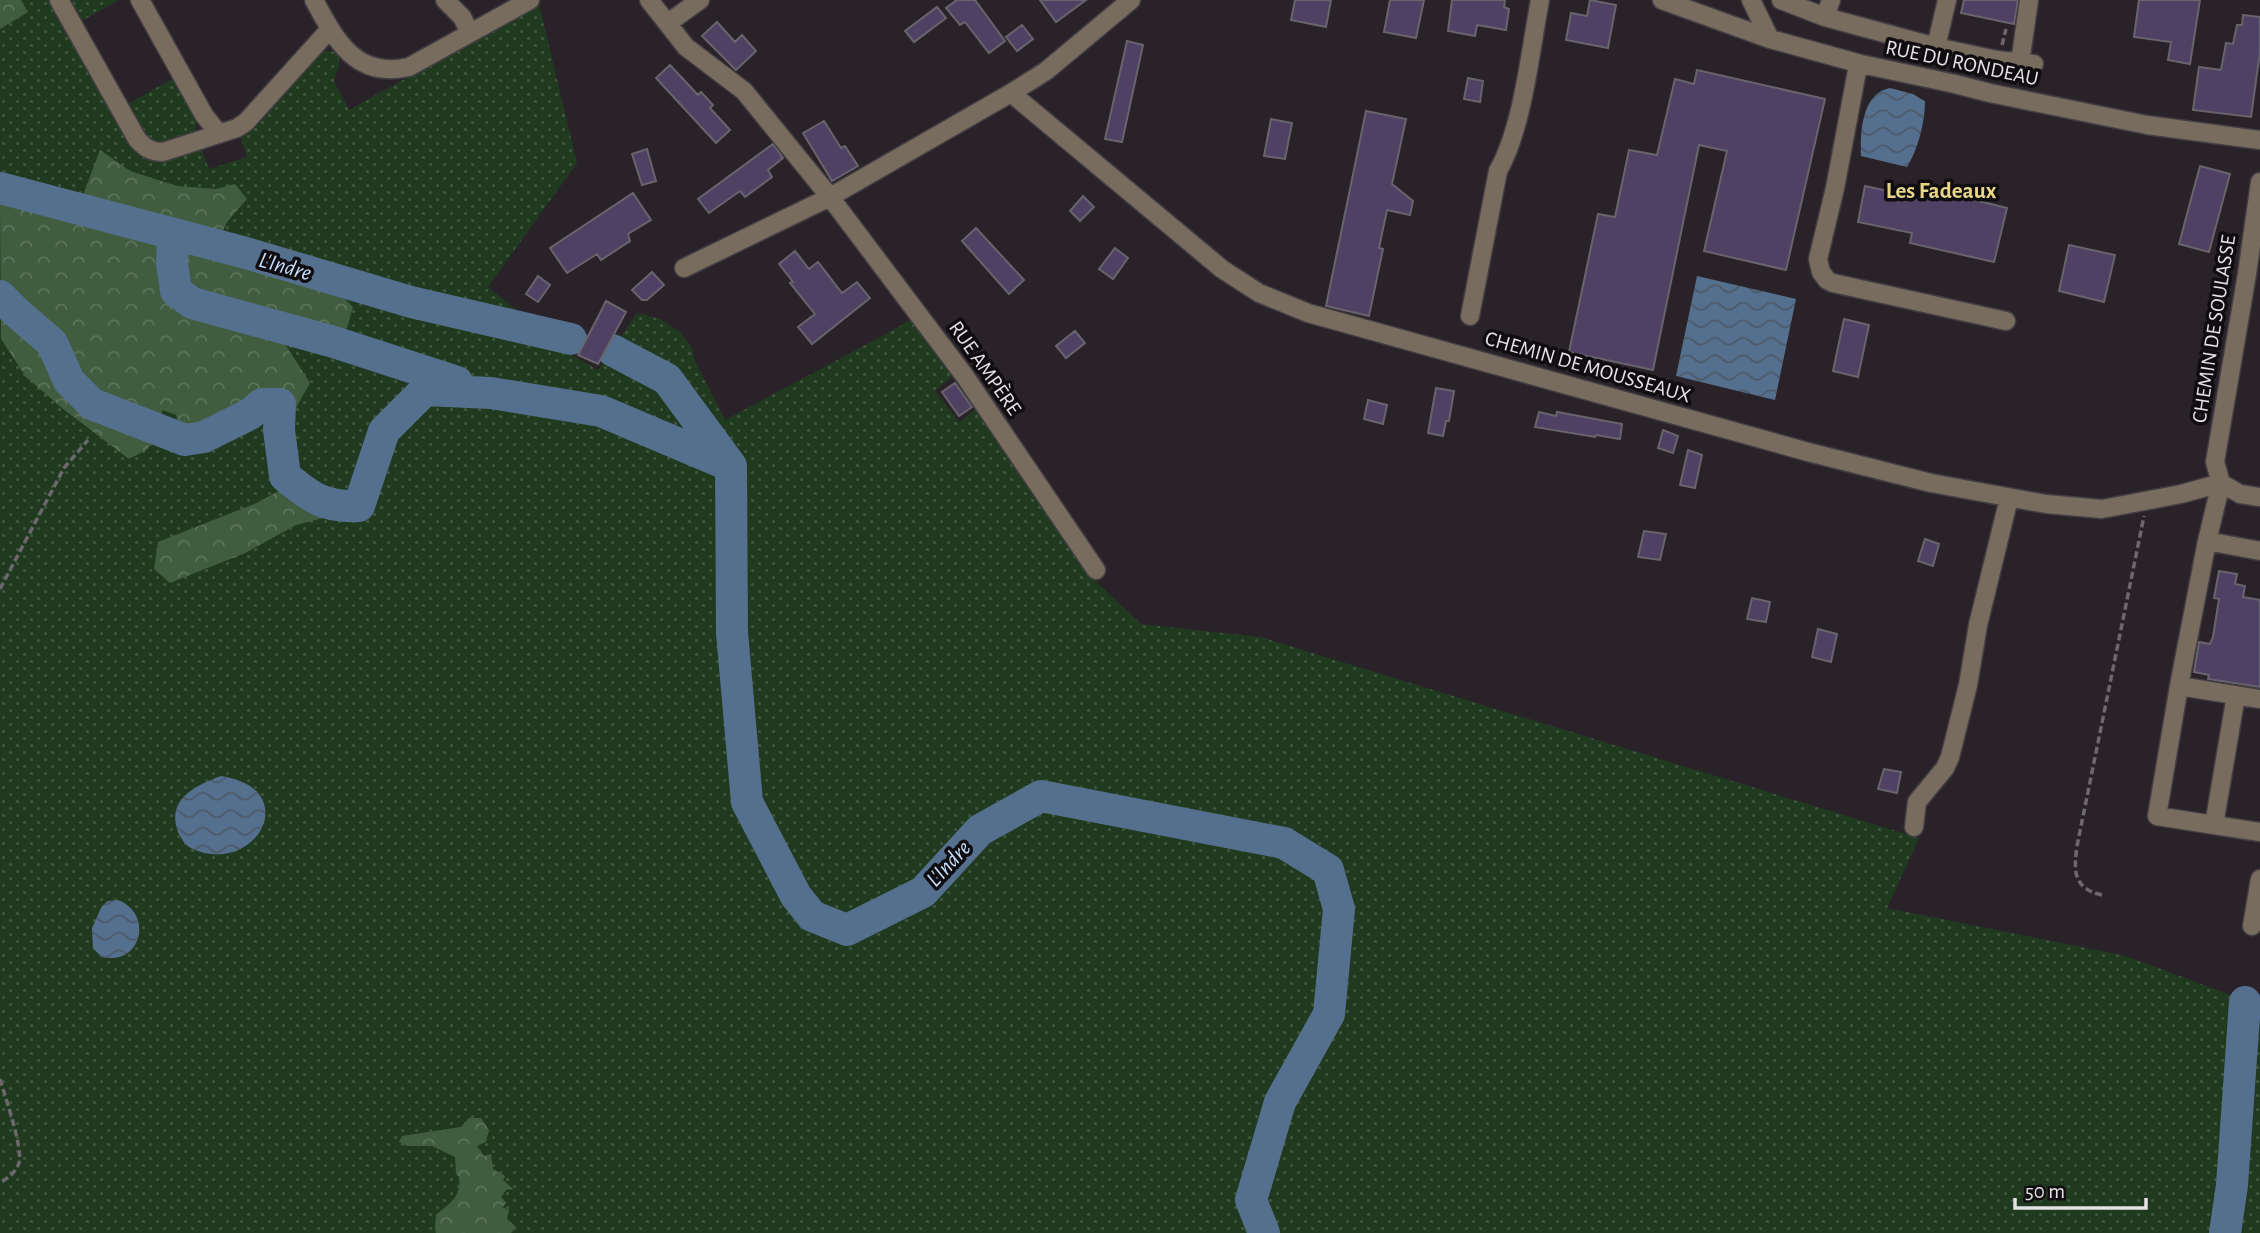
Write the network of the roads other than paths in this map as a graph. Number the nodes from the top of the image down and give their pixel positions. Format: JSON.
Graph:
{"nodes":[{"id":1,"x":59,"y":0,"type":"edge"},
{"id":2,"x":140,"y":0,"type":"edge"},
{"id":3,"x":314,"y":0,"type":"edge"},
{"id":4,"x":445,"y":0,"type":"edge"},
{"id":5,"x":530,"y":0,"type":"edge"},
{"id":6,"x":700,"y":0,"type":"edge"},
{"id":7,"x":1131,"y":0,"type":"edge"},
{"id":8,"x":1540,"y":0,"type":"edge"},
{"id":9,"x":1661,"y":0,"type":"edge"},
{"id":10,"x":1751,"y":0,"type":"edge"},
{"id":11,"x":1781,"y":0,"type":"edge"},
{"id":12,"x":1947,"y":0,"type":"edge"},
{"id":13,"x":2029,"y":0,"type":"edge"},
{"id":14,"x":657,"y":3,"type":"edge"},
{"id":15,"x":1828,"y":8,"type":"edge"},
{"id":16,"x":668,"y":23,"type":"junction"},
{"id":17,"x":330,"y":29,"type":"junction"},
{"id":18,"x":470,"y":33,"type":"junction"},
{"id":19,"x":1770,"y":39,"type":"junction"},
{"id":20,"x":1936,"y":47,"type":"junction"},
{"id":21,"x":1861,"y":64,"type":"junction"},
{"id":22,"x":1011,"y":93,"type":"junction"},
{"id":23,"x":219,"y":134,"type":"junction"},
{"id":24,"x":2260,"y":140,"type":"edge"},
{"id":25,"x":2260,"y":182,"type":"edge"},
{"id":26,"x":830,"y":197,"type":"junction"},
{"id":27,"x":684,"y":268,"type":"dead end"},
{"id":28,"x":1470,"y":316,"type":"dead end"},
{"id":29,"x":2006,"y":321,"type":"dead end"},
{"id":30,"x":2221,"y":483,"type":"junction"},
{"id":31,"x":2260,"y":497,"type":"edge"},
{"id":32,"x":2009,"y":498,"type":"junction"},
{"id":33,"x":2207,"y":541,"type":"junction"},
{"id":34,"x":2260,"y":551,"type":"edge"},
{"id":35,"x":1096,"y":570,"type":"dead end"},
{"id":36,"x":2179,"y":686,"type":"junction"},
{"id":37,"x":2236,"y":695,"type":"junction"},
{"id":38,"x":2260,"y":699,"type":"edge"},
{"id":39,"x":2214,"y":825,"type":"junction"},
{"id":40,"x":1914,"y":827,"type":"dead end"},
{"id":41,"x":2260,"y":832,"type":"edge"},
{"id":42,"x":2260,"y":879,"type":"edge"},
{"id":43,"x":2252,"y":926,"type":"dead end"}],
"edges":[{"from":1,"to":23,"type":"street"},
{"from":2,"to":23,"type":"street"},
{"from":3,"to":17,"type":"street"},
{"from":4,"to":18,"type":"street"},
{"from":5,"to":18,"type":"street"},
{"from":6,"to":16,"type":"street"},
{"from":7,"to":22,"type":"street"},
{"from":8,"to":28,"type":"street"},
{"from":9,"to":19,"type":"street","name":"RUE DU RONDEAU"},
{"from":10,"to":19,"type":"street"},
{"from":11,"to":15,"type":"street"},
{"from":12,"to":20,"type":"street"},
{"from":13,"to":20,"type":"street"},
{"from":14,"to":16,"type":"street","name":"RUE AMPÈRE"},
{"from":15,"to":20,"type":"street"},
{"from":16,"to":26,"type":"street","name":"RUE AMPÈRE"},
{"from":17,"to":18,"type":"street"},
{"from":17,"to":23,"type":"street"},
{"from":19,"to":21,"type":"street","name":"RUE DU RONDEAU"},
{"from":21,"to":24,"type":"street","name":"RUE DU RONDEAU"},
{"from":21,"to":29,"type":"street"},
{"from":22,"to":26,"type":"street"},
{"from":22,"to":32,"type":"street","name":"CHEMIN DE MOUSSEAUX"},
{"from":25,"to":30,"type":"street","name":"CHEMIN DE SOULASSE"},
{"from":26,"to":27,"type":"street"},
{"from":26,"to":35,"type":"street","name":"RUE AMPÈRE"},
{"from":30,"to":31,"type":"street"},
{"from":30,"to":32,"type":"street","name":"CHEMIN DE MOUSSEAUX"},
{"from":30,"to":33,"type":"street","name":"CHEMIN DE SOULASSE"},
{"from":32,"to":40,"type":"street"},
{"from":33,"to":34,"type":"street"},
{"from":33,"to":36,"type":"street","name":"CHEMIN DE SOULASSE"},
{"from":36,"to":37,"type":"street"},
{"from":36,"to":39,"type":"street","name":"CHEMIN DE SOULASSE"},
{"from":37,"to":38,"type":"street"},
{"from":37,"to":39,"type":"street"},
{"from":39,"to":41,"type":"street"},
{"from":42,"to":43,"type":"street"}]}
